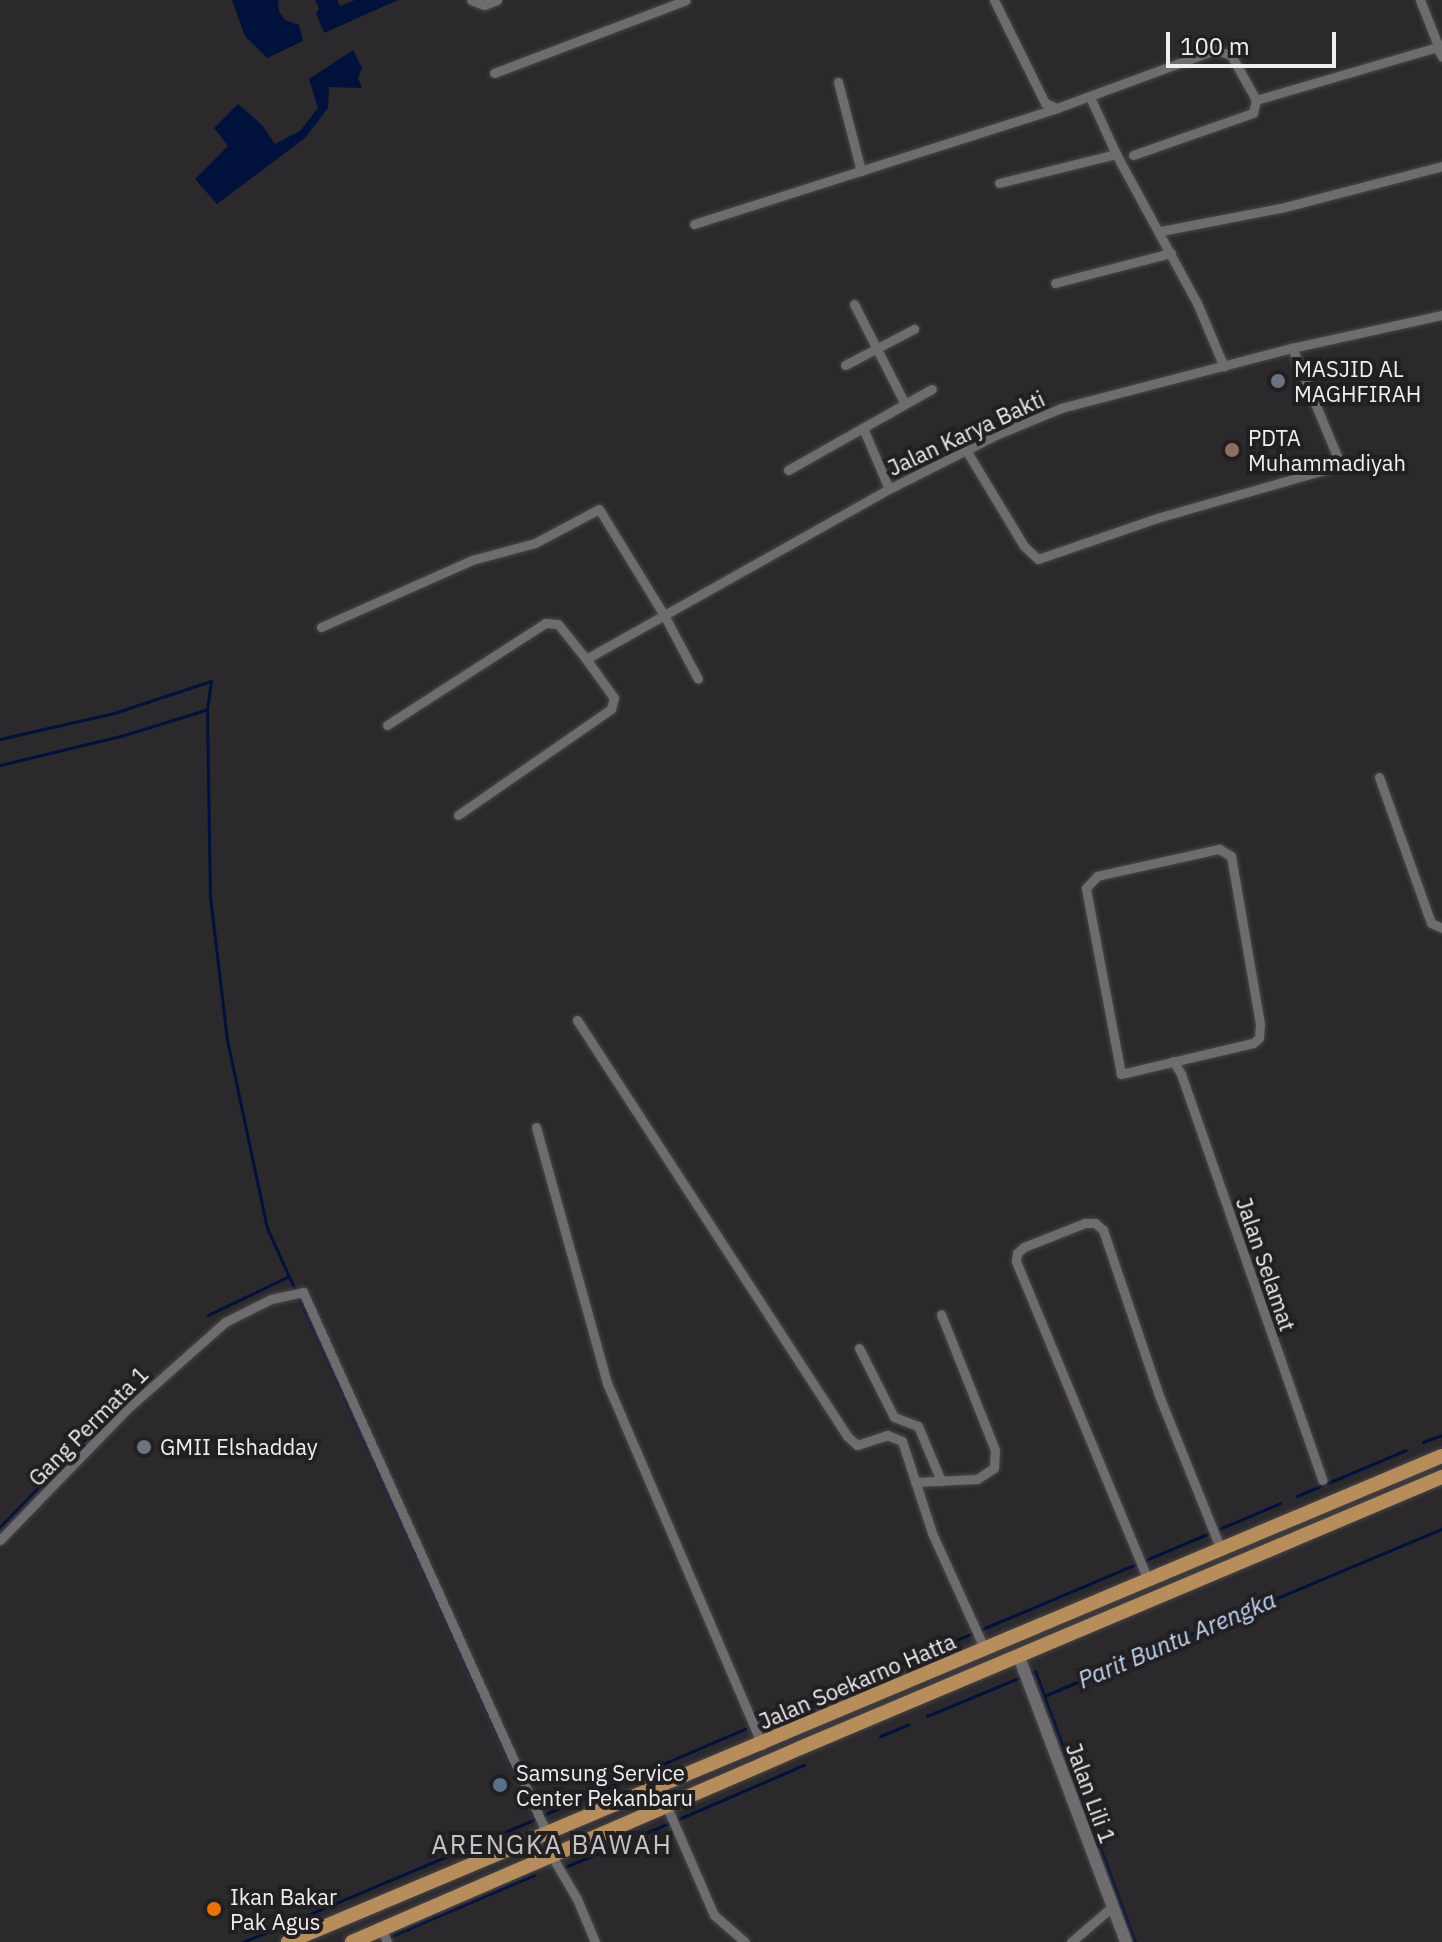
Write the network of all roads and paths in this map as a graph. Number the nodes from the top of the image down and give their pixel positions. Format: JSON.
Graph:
{"nodes":[{"id":1,"x":471,"y":0,"type":"edge"},
{"id":2,"x":497,"y":0,"type":"edge"},
{"id":3,"x":686,"y":0,"type":"edge"},
{"id":4,"x":994,"y":0,"type":"edge"},
{"id":5,"x":1420,"y":0,"type":"edge"},
{"id":6,"x":1440,"y":51,"type":"edge"},
{"id":7,"x":494,"y":73,"type":"dead end"},
{"id":8,"x":838,"y":82,"type":"dead end"},
{"id":9,"x":1090,"y":97,"type":"junction"},
{"id":10,"x":1257,"y":103,"type":"junction"},
{"id":11,"x":1057,"y":108,"type":"junction"},
{"id":12,"x":1116,"y":154,"type":"junction"},
{"id":13,"x":1133,"y":155,"type":"dead end"},
{"id":14,"x":1442,"y":166,"type":"edge"},
{"id":15,"x":861,"y":171,"type":"junction"},
{"id":16,"x":999,"y":183,"type":"dead end"},
{"id":17,"x":694,"y":224,"type":"dead end"},
{"id":18,"x":1161,"y":231,"type":"junction"},
{"id":19,"x":1171,"y":253,"type":"junction"},
{"id":20,"x":1055,"y":283,"type":"dead end"},
{"id":21,"x":854,"y":304,"type":"dead end"},
{"id":22,"x":1442,"y":315,"type":"edge"},
{"id":23,"x":914,"y":329,"type":"dead end"},
{"id":24,"x":877,"y":348,"type":"junction"},
{"id":25,"x":1292,"y":348,"type":"junction"},
{"id":26,"x":845,"y":365,"type":"dead end"},
{"id":27,"x":1224,"y":367,"type":"junction"},
{"id":28,"x":932,"y":389,"type":"dead end"},
{"id":29,"x":905,"y":404,"type":"junction"},
{"id":30,"x":863,"y":428,"type":"junction"},
{"id":31,"x":966,"y":450,"type":"junction"},
{"id":32,"x":788,"y":470,"type":"dead end"},
{"id":33,"x":889,"y":489,"type":"junction"},
{"id":34,"x":664,"y":615,"type":"junction"},
{"id":35,"x":321,"y":627,"type":"dead end"},
{"id":36,"x":586,"y":659,"type":"junction"},
{"id":37,"x":698,"y":679,"type":"dead end"},
{"id":38,"x":387,"y":725,"type":"dead end"},
{"id":39,"x":1379,"y":777,"type":"dead end"},
{"id":40,"x":458,"y":815,"type":"dead end"},
{"id":41,"x":1442,"y":928,"type":"edge"},
{"id":42,"x":577,"y":1020,"type":"dead end"},
{"id":43,"x":1173,"y":1061,"type":"junction"},
{"id":44,"x":536,"y":1127,"type":"dead end"},
{"id":45,"x":941,"y":1314,"type":"dead end"},
{"id":46,"x":859,"y":1348,"type":"dead end"},
{"id":47,"x":1442,"y":1456,"type":"edge"},
{"id":48,"x":1442,"y":1477,"type":"edge"},
{"id":49,"x":1322,"y":1480,"type":"dead end"},
{"id":50,"x":941,"y":1481,"type":"junction"},
{"id":51,"x":915,"y":1482,"type":"junction"},
{"id":52,"x":1268,"y":1530,"type":"junction"},
{"id":53,"x":0,"y":1540,"type":"edge"},
{"id":54,"x":1278,"y":1548,"type":"junction"},
{"id":55,"x":1221,"y":1550,"type":"junction"},
{"id":56,"x":1148,"y":1580,"type":"junction"},
{"id":57,"x":986,"y":1651,"type":"junction"},
{"id":58,"x":1023,"y":1668,"type":"junction"},
{"id":59,"x":762,"y":1745,"type":"junction"},
{"id":60,"x":668,"y":1811,"type":"junction"},
{"id":61,"x":547,"y":1834,"type":"junction"},
{"id":62,"x":555,"y":1863,"type":"junction"},
{"id":63,"x":1112,"y":1907,"type":"junction"},
{"id":64,"x":385,"y":1936,"type":"edge"},
{"id":65,"x":288,"y":1942,"type":"edge"},
{"id":66,"x":352,"y":1942,"type":"edge"},
{"id":67,"x":595,"y":1942,"type":"edge"},
{"id":68,"x":745,"y":1942,"type":"edge"},
{"id":69,"x":1071,"y":1942,"type":"edge"},
{"id":70,"x":1126,"y":1942,"type":"edge"}],
"edges":[{"from":1,"to":2,"type":"street"},
{"from":3,"to":7,"type":"street"},
{"from":4,"to":11,"type":"street"},
{"from":5,"to":6,"type":"street"},
{"from":6,"to":10,"type":"street"},
{"from":8,"to":15,"type":"street"},
{"from":9,"to":10,"type":"street"},
{"from":9,"to":11,"type":"street"},
{"from":9,"to":12,"type":"street"},
{"from":10,"to":13,"type":"street"},
{"from":11,"to":15,"type":"street"},
{"from":12,"to":16,"type":"street"},
{"from":12,"to":18,"type":"street"},
{"from":14,"to":18,"type":"street"},
{"from":15,"to":17,"type":"street"},
{"from":18,"to":19,"type":"street"},
{"from":19,"to":20,"type":"street"},
{"from":19,"to":27,"type":"street"},
{"from":21,"to":24,"type":"street"},
{"from":22,"to":25,"type":"street","name":"Jalan Karya Bakti"},
{"from":23,"to":24,"type":"street"},
{"from":24,"to":26,"type":"street"},
{"from":24,"to":29,"type":"street"},
{"from":25,"to":27,"type":"street","name":"Jalan Karya Bakti"},
{"from":25,"to":31,"type":"street"},
{"from":27,"to":31,"type":"street","name":"Jalan Karya Bakti"},
{"from":28,"to":29,"type":"street"},
{"from":29,"to":30,"type":"street"},
{"from":30,"to":32,"type":"street"},
{"from":30,"to":33,"type":"street"},
{"from":31,"to":33,"type":"street","name":"Jalan Karya Bakti"},
{"from":33,"to":34,"type":"street","name":"Jalan Karya Bakti"},
{"from":34,"to":35,"type":"street"},
{"from":34,"to":36,"type":"street","name":"Jalan Karya Bakti"},
{"from":34,"to":37,"type":"street"},
{"from":36,"to":38,"type":"street"},
{"from":36,"to":40,"type":"street"},
{"from":39,"to":41,"type":"street"},
{"from":42,"to":51,"type":"street"},
{"from":43,"to":43,"type":"street"},
{"from":43,"to":49,"type":"street","name":"Jalan Selamat"},
{"from":44,"to":59,"type":"street"},
{"from":45,"to":50,"type":"street"},
{"from":46,"to":50,"type":"street"},
{"from":47,"to":52,"type":"main road","name":"Jalan Soekarno Hatta"},
{"from":48,"to":54,"type":"main road","name":"Jalan Soekarno Hatta"},
{"from":50,"to":51,"type":"street"},
{"from":51,"to":57,"type":"street"},
{"from":52,"to":54,"type":"main road"},
{"from":52,"to":55,"type":"main road","name":"Jalan Soekarno Hatta"},
{"from":53,"to":61,"type":"street","name":"Gang Permata 1"},
{"from":54,"to":58,"type":"main road","name":"Jalan Soekarno Hatta"},
{"from":55,"to":56,"type":"main road","name":"Jalan Soekarno Hatta"},
{"from":55,"to":56,"type":"street"},
{"from":56,"to":57,"type":"main road","name":"Jalan Soekarno Hatta"},
{"from":57,"to":59,"type":"main road","name":"Jalan Soekarno Hatta"},
{"from":58,"to":60,"type":"main road","name":"Jalan Soekarno Hatta"},
{"from":58,"to":63,"type":"street","name":"Jalan Lili 1"},
{"from":59,"to":61,"type":"main road","name":"Jalan Soekarno Hatta"},
{"from":60,"to":62,"type":"main road","name":"Jalan Soekarno Hatta"},
{"from":60,"to":68,"type":"street"},
{"from":61,"to":65,"type":"main road","name":"Jalan Soekarno Hatta"},
{"from":62,"to":64,"type":"main road","name":"Jalan Soekarno Hatta"},
{"from":62,"to":67,"type":"street"},
{"from":63,"to":69,"type":"street"},
{"from":63,"to":70,"type":"street","name":"Jalan Lili 1"},
{"from":64,"to":66,"type":"main road","name":"Jalan Soekarno Hatta"}]}
